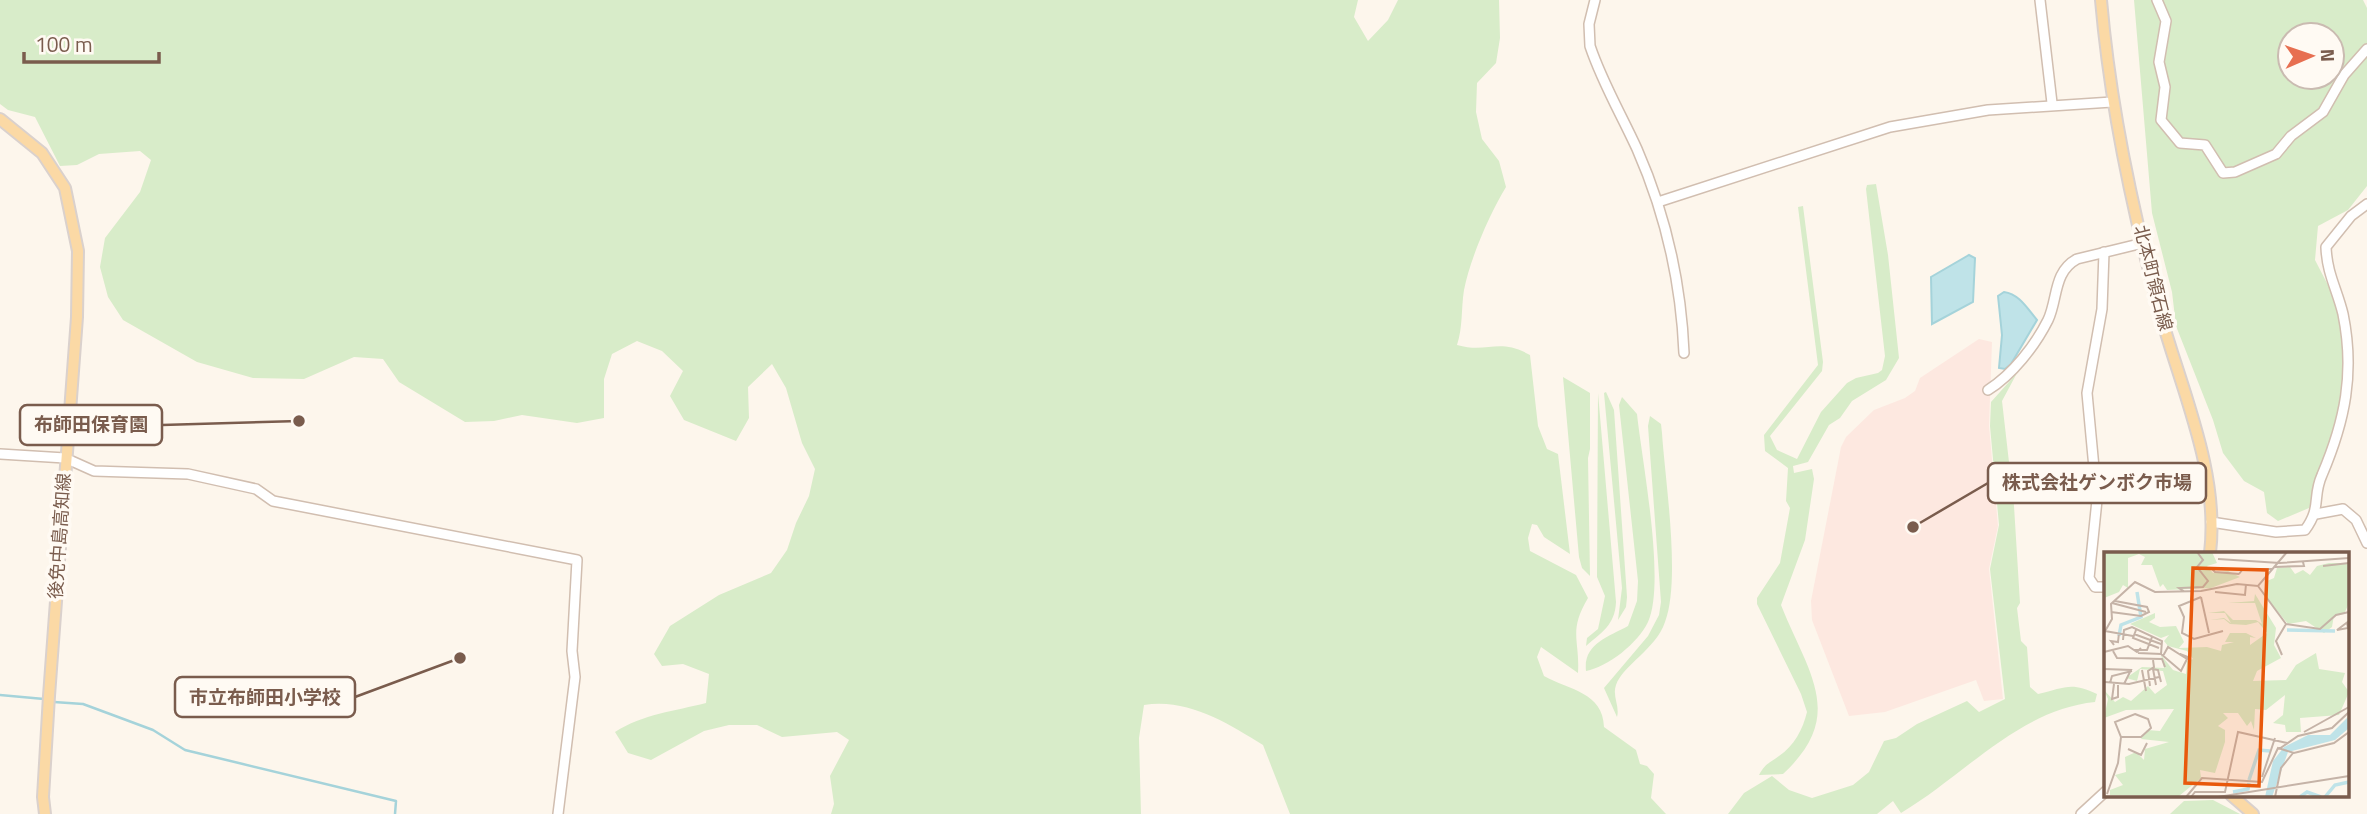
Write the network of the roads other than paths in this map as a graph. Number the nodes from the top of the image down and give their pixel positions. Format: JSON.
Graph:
{"nodes":[{"id":1,"x":1595,"y":0,"type":"edge"},
{"id":2,"x":2040,"y":0,"type":"edge"},
{"id":3,"x":2101,"y":0,"type":"edge"},
{"id":4,"x":2157,"y":0,"type":"edge"},
{"id":5,"x":2367,"y":49,"type":"edge"},
{"id":6,"x":2112,"y":102,"type":"junction"},
{"id":7,"x":2052,"y":103,"type":"junction"},
{"id":8,"x":0,"y":119,"type":"edge"},
{"id":9,"x":1658,"y":202,"type":"junction"},
{"id":10,"x":2367,"y":204,"type":"edge"},
{"id":11,"x":2143,"y":243,"type":"junction"},
{"id":12,"x":2104,"y":253,"type":"junction"},
{"id":13,"x":1684,"y":353,"type":"dead end"},
{"id":14,"x":1988,"y":390,"type":"dead end"},
{"id":15,"x":0,"y":454,"type":"edge"},
{"id":16,"x":65,"y":458,"type":"junction"},
{"id":17,"x":2316,"y":514,"type":"junction"},
{"id":18,"x":2211,"y":522,"type":"junction"},
{"id":19,"x":2367,"y":543,"type":"edge"},
{"id":20,"x":2210,"y":552,"type":"edge"},
{"id":21,"x":2104,"y":587,"type":"edge"},
{"id":22,"x":2104,"y":793,"type":"edge"},
{"id":23,"x":2232,"y":796,"type":"edge"},
{"id":24,"x":45,"y":814,"type":"edge"},
{"id":25,"x":558,"y":814,"type":"edge"},
{"id":26,"x":2081,"y":814,"type":"edge"},
{"id":27,"x":2253,"y":814,"type":"edge"}],
"edges":[{"from":1,"to":9,"type":"street"},
{"from":2,"to":7,"type":"street"},
{"from":3,"to":6,"type":"main road","name":"北本町領石線"},
{"from":4,"to":5,"type":"street"},
{"from":6,"to":7,"type":"street"},
{"from":6,"to":11,"type":"main road","name":"北本町領石線"},
{"from":7,"to":9,"type":"street"},
{"from":8,"to":16,"type":"main road","name":"後免中島高知線"},
{"from":9,"to":13,"type":"street"},
{"from":10,"to":17,"type":"street"},
{"from":11,"to":12,"type":"street"},
{"from":11,"to":18,"type":"main road","name":"北本町領石線"},
{"from":12,"to":14,"type":"street"},
{"from":12,"to":21,"type":"street"},
{"from":15,"to":16,"type":"street"},
{"from":16,"to":24,"type":"main road","name":"後免中島高知線"},
{"from":16,"to":25,"type":"street"},
{"from":17,"to":18,"type":"street"},
{"from":17,"to":19,"type":"street"},
{"from":18,"to":20,"type":"main road","name":"北本町領石線"},
{"from":22,"to":26,"type":"street"},
{"from":23,"to":27,"type":"main road"}]}
